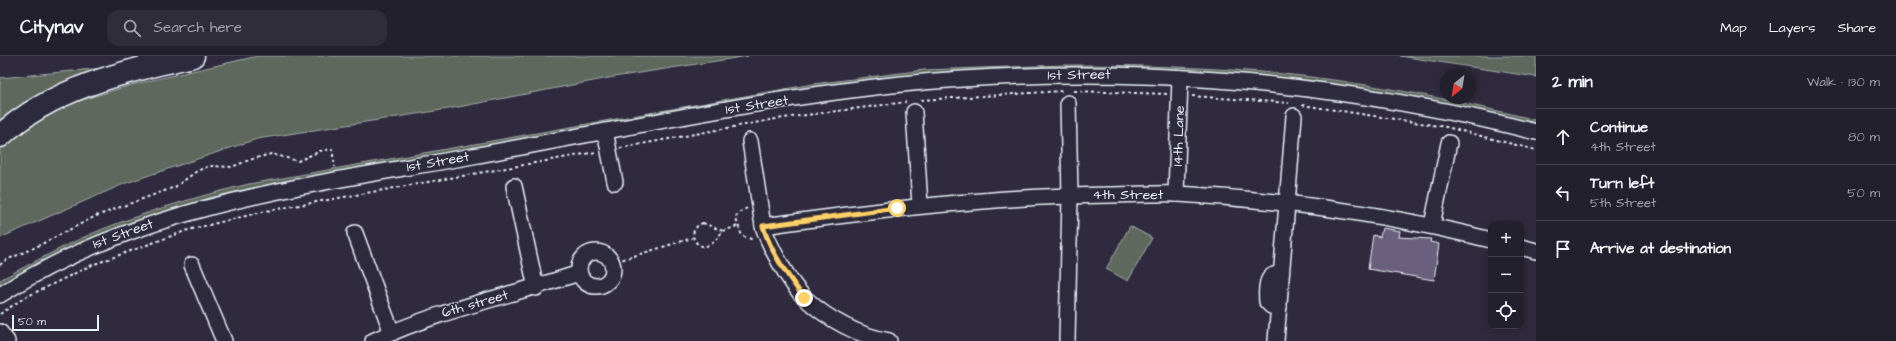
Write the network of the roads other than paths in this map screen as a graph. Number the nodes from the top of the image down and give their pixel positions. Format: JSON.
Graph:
{"nodes":[{"id":1,"x":193,"y":56,"type":"edge"},
{"id":2,"x":1180,"y":78,"type":"junction"},
{"id":3,"x":1068,"y":103,"type":"dead end"},
{"id":4,"x":914,"y":112,"type":"dead end"},
{"id":5,"x":1294,"y":116,"type":"dead end"},
{"id":6,"x":605,"y":131,"type":"junction"},
{"id":7,"x":1536,"y":132,"type":"edge"},
{"id":8,"x":0,"y":136,"type":"edge"},
{"id":9,"x":750,"y":142,"type":"dead end"},
{"id":10,"x":1449,"y":143,"type":"dead end"},
{"id":11,"x":615,"y":182,"type":"dead end"},
{"id":12,"x":514,"y":186,"type":"dead end"},
{"id":13,"x":1176,"y":194,"type":"junction"},
{"id":14,"x":1070,"y":195,"type":"junction"},
{"id":15,"x":1287,"y":202,"type":"junction"},
{"id":16,"x":920,"y":205,"type":"junction"},
{"id":17,"x":1432,"y":225,"type":"junction"},
{"id":18,"x":761,"y":232,"type":"junction"},
{"id":19,"x":355,"y":233,"type":"dead end"},
{"id":20,"x":1488,"y":239,"type":"edge"},
{"id":21,"x":1524,"y":248,"type":"edge"},
{"id":22,"x":1536,"y":251,"type":"edge"},
{"id":23,"x":192,"y":265,"type":"dead end"},
{"id":24,"x":579,"y":273,"type":"junction"},
{"id":25,"x":536,"y":288,"type":"junction"},
{"id":26,"x":0,"y":295,"type":"edge"},
{"id":27,"x":0,"y":332,"type":"edge"},
{"id":28,"x":392,"y":333,"type":"junction"},
{"id":29,"x":7,"y":341,"type":"edge"},
{"id":30,"x":224,"y":341,"type":"edge"},
{"id":31,"x":373,"y":341,"type":"edge"},
{"id":32,"x":889,"y":341,"type":"edge"},
{"id":33,"x":1067,"y":341,"type":"edge"},
{"id":34,"x":1276,"y":341,"type":"edge"}],
"edges":[{"from":1,"to":8,"type":"highway"},
{"from":2,"to":6,"type":"street","name":"1st Street"},
{"from":2,"to":7,"type":"street","name":"1st Street"},
{"from":2,"to":13,"type":"street","name":"14th Lane"},
{"from":3,"to":14,"type":"street"},
{"from":4,"to":16,"type":"street"},
{"from":5,"to":15,"type":"street"},
{"from":6,"to":11,"type":"street"},
{"from":6,"to":26,"type":"street","name":"1st Street"},
{"from":9,"to":18,"type":"street"},
{"from":10,"to":17,"type":"street"},
{"from":12,"to":25,"type":"street"},
{"from":13,"to":14,"type":"street","name":"4th Street"},
{"from":13,"to":15,"type":"street","name":"4th Street"},
{"from":14,"to":16,"type":"street","name":"4th Street"},
{"from":14,"to":33,"type":"street"},
{"from":15,"to":17,"type":"street","name":"4th Street"},
{"from":15,"to":34,"type":"street"},
{"from":16,"to":18,"type":"street","name":"4th Street"},
{"from":17,"to":20,"type":"street","name":"4th Street"},
{"from":18,"to":32,"type":"street"},
{"from":19,"to":28,"type":"street"},
{"from":21,"to":22,"type":"street"},
{"from":23,"to":30,"type":"street"},
{"from":24,"to":24,"type":"street"},
{"from":24,"to":25,"type":"street","name":"6th street"},
{"from":25,"to":28,"type":"street","name":"6th street"},
{"from":27,"to":29,"type":"street"},
{"from":28,"to":31,"type":"street","name":"6th street"}]}
